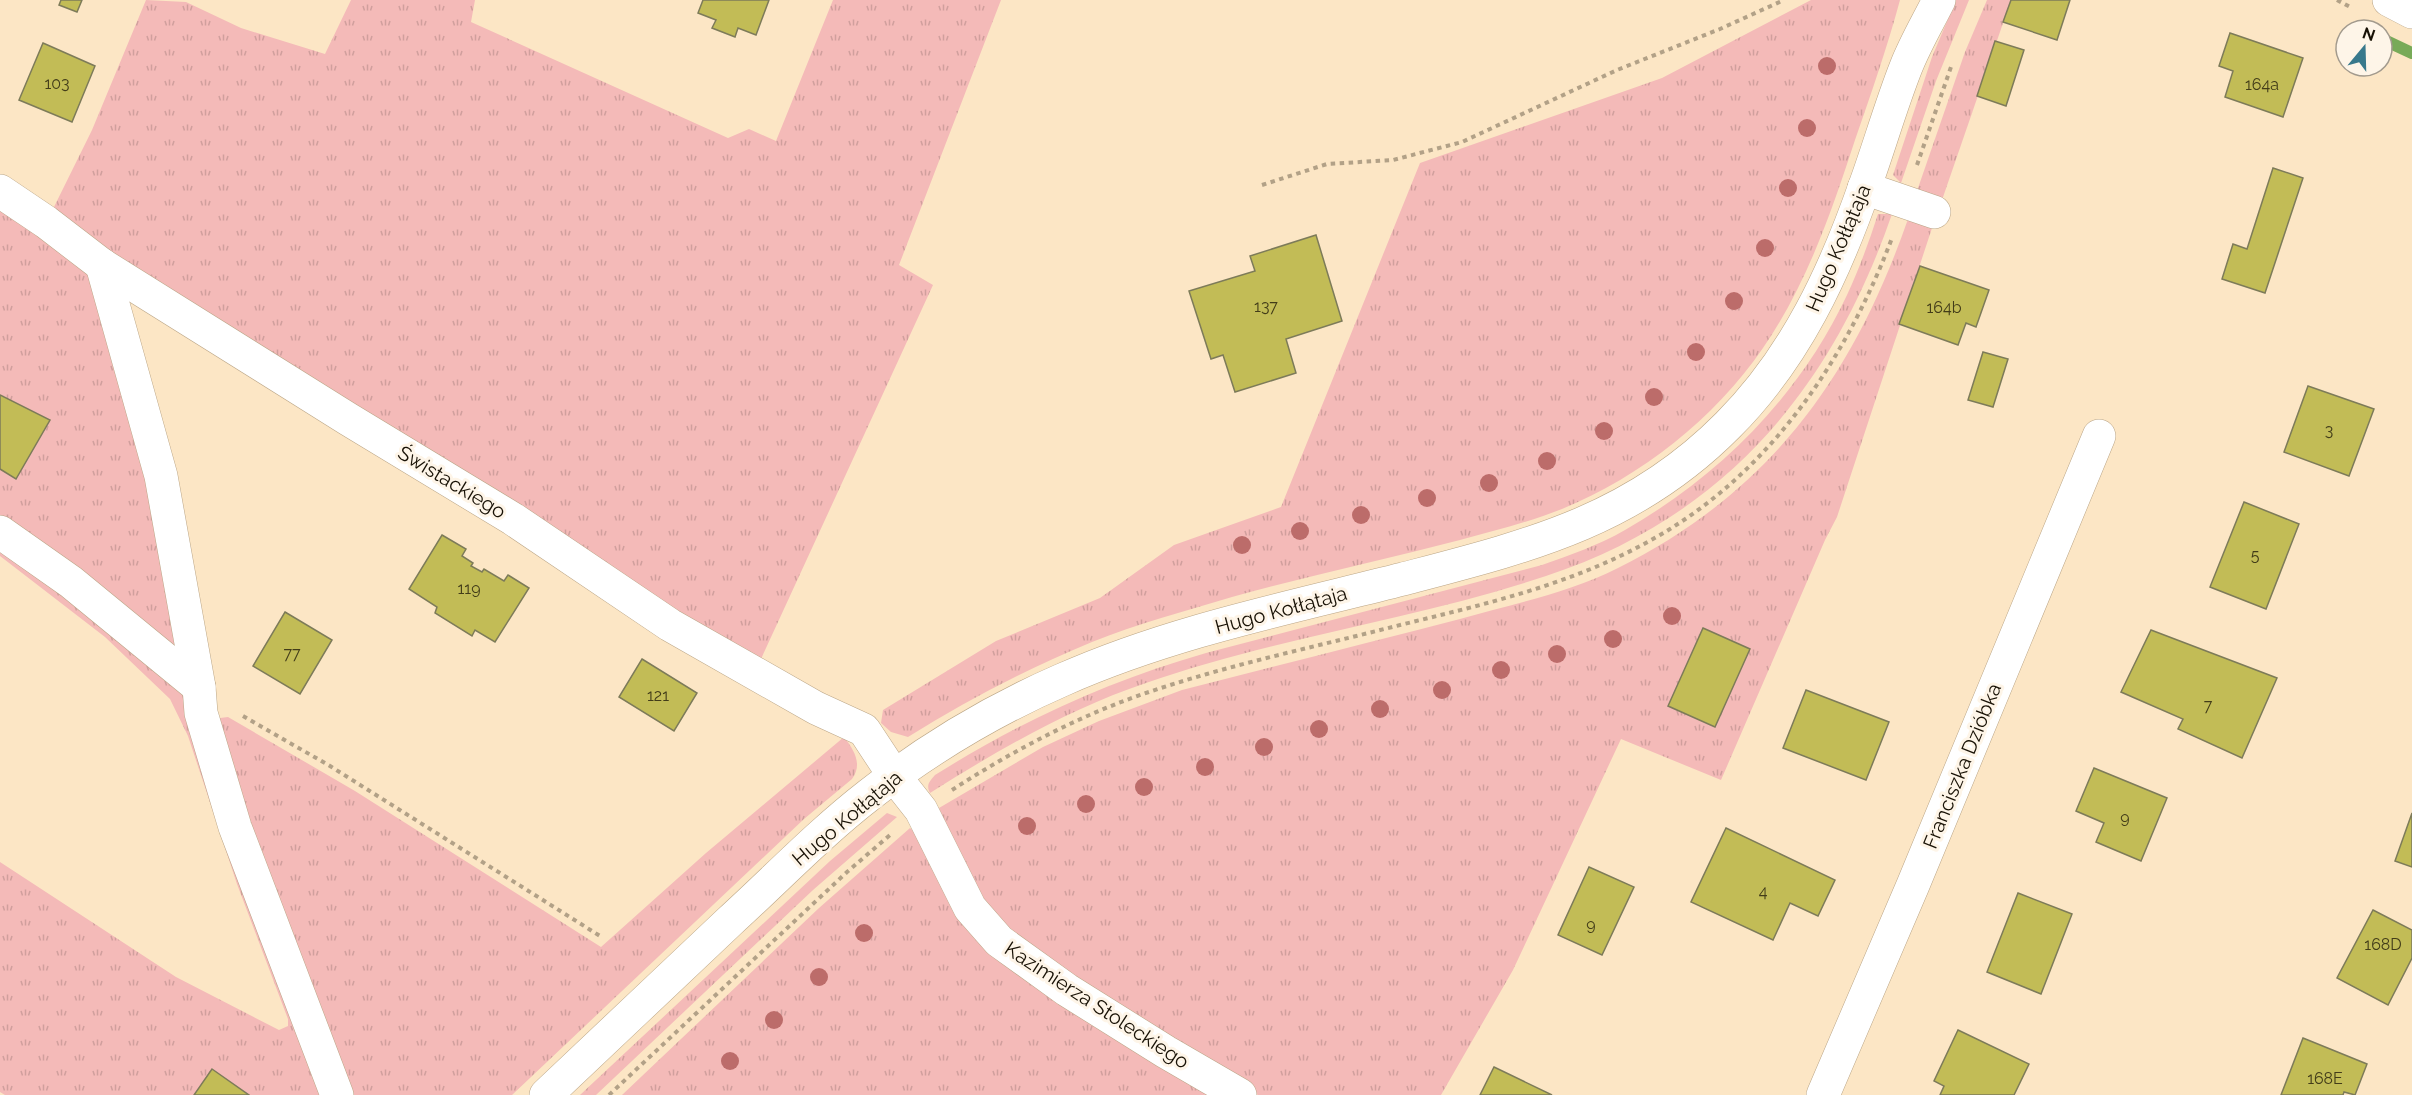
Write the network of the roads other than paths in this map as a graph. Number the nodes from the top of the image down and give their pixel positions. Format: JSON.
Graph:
{"nodes":[{"id":1,"x":1920,"y":0,"type":"edge"},
{"id":2,"x":1939,"y":0,"type":"edge"},
{"id":3,"x":2390,"y":0,"type":"edge"},
{"id":4,"x":2412,"y":12,"type":"edge"},
{"id":5,"x":1906,"y":67,"type":"junction"},
{"id":6,"x":1864,"y":188,"type":"junction"},
{"id":7,"x":0,"y":191,"type":"edge"},
{"id":8,"x":1934,"y":212,"type":"dead end"},
{"id":9,"x":102,"y":265,"type":"junction"},
{"id":10,"x":2099,"y":436,"type":"dead end"},
{"id":11,"x":0,"y":532,"type":"edge"},
{"id":12,"x":200,"y":687,"type":"junction"},
{"id":13,"x":895,"y":777,"type":"junction"},
{"id":14,"x":337,"y":1095,"type":"edge"},
{"id":15,"x":546,"y":1095,"type":"edge"},
{"id":16,"x":1240,"y":1095,"type":"edge"},
{"id":17,"x":1823,"y":1095,"type":"edge"}],
"edges":[{"from":1,"to":5,"type":"street","name":"Hugo Kołłątaja"},
{"from":2,"to":5,"type":"street","name":"Hugo Kołłątaja"},
{"from":3,"to":4,"type":"street"},
{"from":5,"to":6,"type":"street","name":"Hugo Kołłątaja"},
{"from":6,"to":8,"type":"street"},
{"from":6,"to":13,"type":"street","name":"Hugo Kołłątaja"},
{"from":7,"to":9,"type":"street","name":"Świstackiego"},
{"from":9,"to":12,"type":"street"},
{"from":9,"to":13,"type":"street","name":"Świstackiego"},
{"from":10,"to":17,"type":"street","name":"Franciszka Dzióbka"},
{"from":11,"to":12,"type":"street"},
{"from":12,"to":14,"type":"street"},
{"from":13,"to":15,"type":"street","name":"Hugo Kołłątaja"},
{"from":13,"to":16,"type":"street","name":"Kazimierza Stoleckiego"}]}
